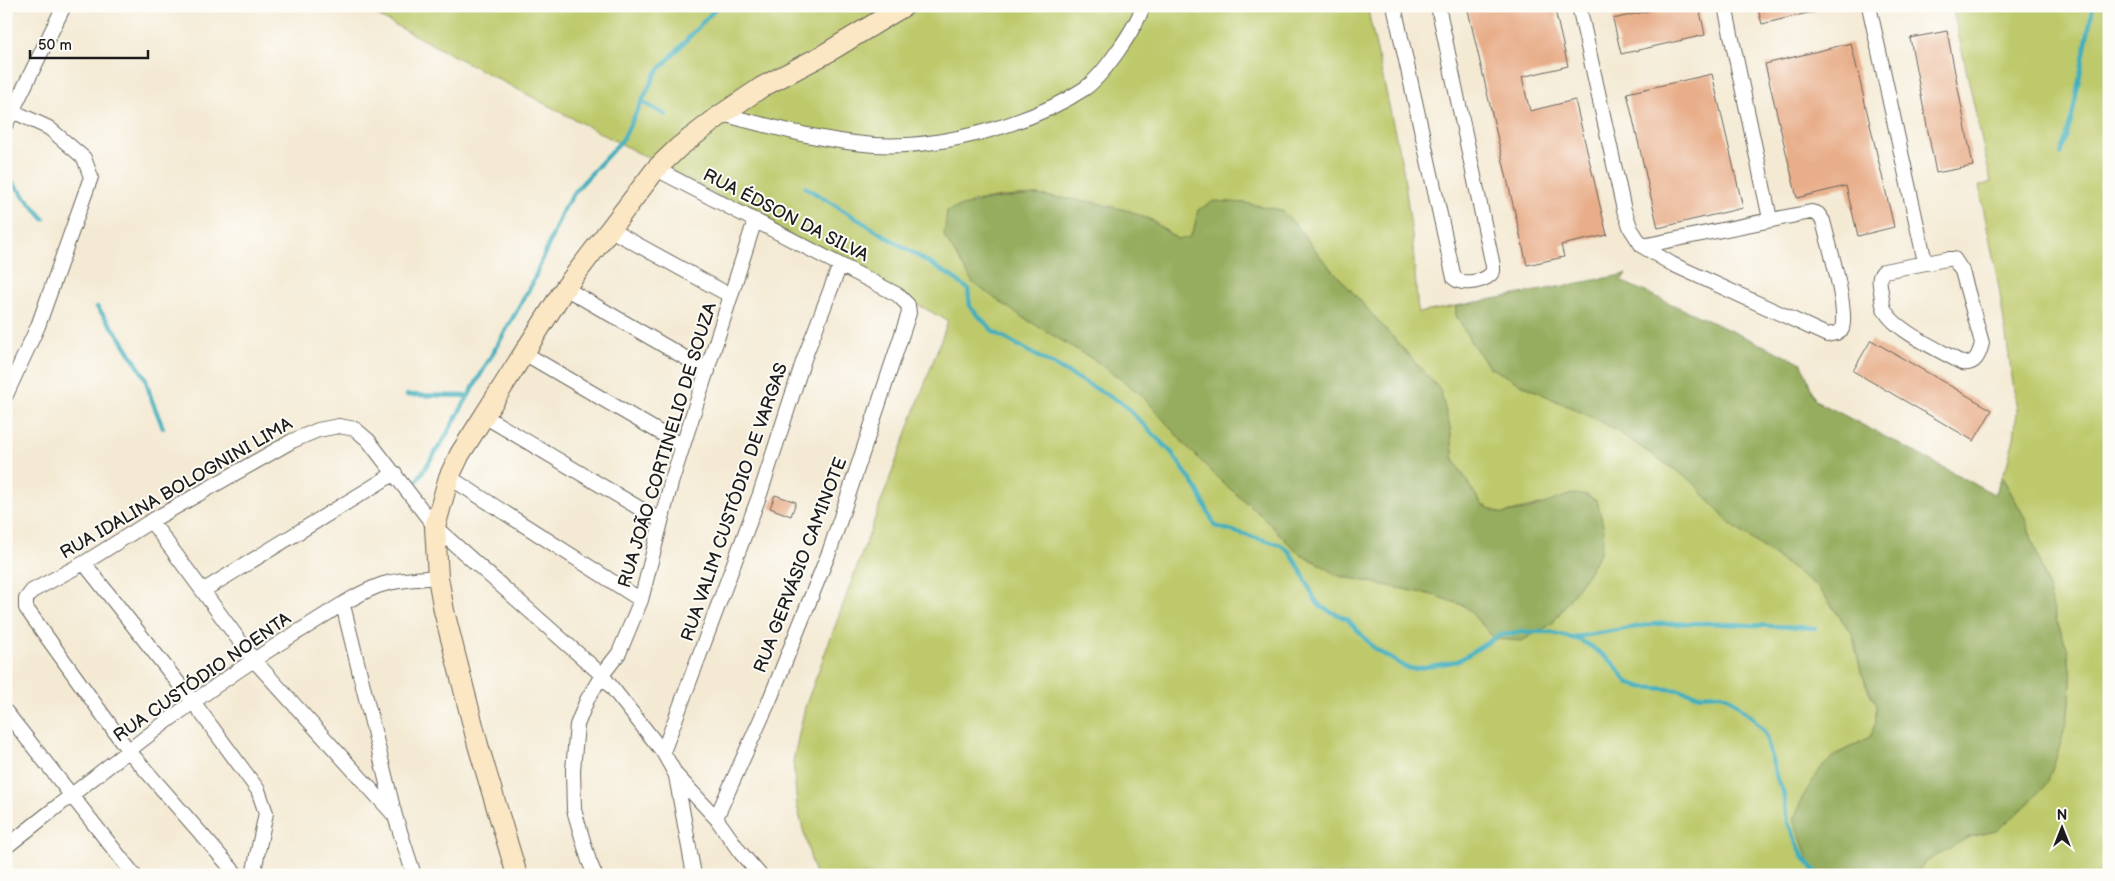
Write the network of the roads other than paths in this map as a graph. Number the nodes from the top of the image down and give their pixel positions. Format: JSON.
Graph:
{"nodes":[{"id":1,"x":64,"y":6,"type":"edge"},
{"id":2,"x":904,"y":6,"type":"edge"},
{"id":3,"x":1143,"y":6,"type":"edge"},
{"id":4,"x":1394,"y":6,"type":"edge"},
{"id":5,"x":1438,"y":6,"type":"edge"},
{"id":6,"x":1579,"y":6,"type":"edge"},
{"id":7,"x":1725,"y":6,"type":"edge"},
{"id":8,"x":1869,"y":6,"type":"edge"},
{"id":9,"x":9,"y":109,"type":"edge"},
{"id":10,"x":722,"y":114,"type":"junction"},
{"id":11,"x":6,"y":124,"type":"edge"},
{"id":12,"x":656,"y":169,"type":"junction"},
{"id":13,"x":755,"y":220,"type":"junction"},
{"id":14,"x":1770,"y":220,"type":"junction"},
{"id":15,"x":609,"y":229,"type":"junction"},
{"id":16,"x":1642,"y":246,"type":"junction"},
{"id":17,"x":1925,"y":262,"type":"junction"},
{"id":18,"x":840,"y":265,"type":"junction"},
{"id":19,"x":566,"y":288,"type":"junction"},
{"id":20,"x":898,"y":295,"type":"joint"},
{"id":21,"x":731,"y":296,"type":"junction"},
{"id":22,"x":524,"y":353,"type":"junction"},
{"id":23,"x":708,"y":371,"type":"junction"},
{"id":24,"x":6,"y":395,"type":"edge"},
{"id":25,"x":484,"y":416,"type":"junction"},
{"id":26,"x":683,"y":446,"type":"junction"},
{"id":27,"x":395,"y":473,"type":"junction"},
{"id":28,"x":449,"y":477,"type":"junction"},
{"id":29,"x":152,"y":521,"type":"junction"},
{"id":30,"x":661,"y":521,"type":"junction"},
{"id":31,"x":434,"y":526,"type":"junction"},
{"id":32,"x":84,"y":563,"type":"junction"},
{"id":33,"x":438,"y":577,"type":"junction"},
{"id":34,"x":204,"y":590,"type":"junction"},
{"id":35,"x":641,"y":600,"type":"junction"},
{"id":36,"x":343,"y":605,"type":"junction"},
{"id":37,"x":253,"y":659,"type":"junction"},
{"id":38,"x":602,"y":675,"type":"junction"},
{"id":39,"x":194,"y":703,"type":"junction"},
{"id":40,"x":6,"y":712,"type":"edge"},
{"id":41,"x":128,"y":750,"type":"junction"},
{"id":42,"x":663,"y":752,"type":"junction"},
{"id":43,"x":676,"y":775,"type":"junction"},
{"id":44,"x":72,"y":795,"type":"junction"},
{"id":45,"x":394,"y":816,"type":"junction"},
{"id":46,"x":716,"y":818,"type":"junction"},
{"id":47,"x":6,"y":846,"type":"edge"},
{"id":48,"x":134,"y":875,"type":"edge"},
{"id":49,"x":237,"y":875,"type":"edge"},
{"id":50,"x":253,"y":875,"type":"edge"},
{"id":51,"x":414,"y":875,"type":"edge"},
{"id":52,"x":516,"y":875,"type":"edge"},
{"id":53,"x":595,"y":875,"type":"edge"},
{"id":54,"x":694,"y":875,"type":"edge"},
{"id":55,"x":760,"y":875,"type":"edge"}],
"edges":[{"from":1,"to":9,"type":"street"},
{"from":2,"to":10,"type":"street"},
{"from":3,"to":10,"type":"street"},
{"from":4,"to":5,"type":"street"},
{"from":6,"to":16,"type":"street"},
{"from":7,"to":14,"type":"street"},
{"from":8,"to":17,"type":"street"},
{"from":9,"to":11,"type":"street"},
{"from":9,"to":24,"type":"street"},
{"from":10,"to":12,"type":"street"},
{"from":12,"to":13,"type":"street","name":"RUA ÉDSON DA SILVA"},
{"from":12,"to":15,"type":"street"},
{"from":13,"to":18,"type":"street","name":"RUA ÉDSON DA SILVA"},
{"from":13,"to":21,"type":"street","name":"RUA JOÃO CORTINELIO DE SOUZA"},
{"from":14,"to":16,"type":"street"},
{"from":14,"to":16,"type":"street"},
{"from":15,"to":19,"type":"street"},
{"from":15,"to":21,"type":"street"},
{"from":17,"to":17,"type":"street"},
{"from":18,"to":20,"type":"street","name":"RUA ÉDSON DA SILVA"},
{"from":18,"to":42,"type":"street","name":"RUA VALIM CUSTÓDIO DE VARGAS"},
{"from":19,"to":22,"type":"street"},
{"from":19,"to":23,"type":"street"},
{"from":20,"to":46,"type":"street","name":"RUA GERVÁSIO CAMINOTE"},
{"from":21,"to":23,"type":"street","name":"RUA JOÃO CORTINELIO DE SOUZA"},
{"from":22,"to":25,"type":"street"},
{"from":22,"to":26,"type":"street"},
{"from":23,"to":26,"type":"street","name":"RUA JOÃO CORTINELIO DE SOUZA"},
{"from":25,"to":28,"type":"street"},
{"from":25,"to":30,"type":"street"},
{"from":26,"to":30,"type":"street","name":"RUA JOÃO CORTINELIO DE SOUZA"},
{"from":27,"to":29,"type":"street","name":"RUA IDALINA BOLOGNINI LIMA"},
{"from":27,"to":31,"type":"street","name":"RUA IDALINA BOLOGNINI LIMA"},
{"from":27,"to":34,"type":"street"},
{"from":28,"to":31,"type":"street"},
{"from":28,"to":35,"type":"street"},
{"from":29,"to":32,"type":"street","name":"RUA IDALINA BOLOGNINI LIMA"},
{"from":29,"to":34,"type":"street"},
{"from":30,"to":35,"type":"street","name":"RUA JOÃO CORTINELIO DE SOUZA"},
{"from":31,"to":33,"type":"street"},
{"from":31,"to":38,"type":"street","name":"RUA IDALINA BOLOGNINI LIMA"},
{"from":32,"to":39,"type":"street"},
{"from":32,"to":41,"type":"street","name":"RUA IDALINA BOLOGNINI LIMA"},
{"from":33,"to":36,"type":"street","name":"RUA CUSTÓDIO NOENTA"},
{"from":33,"to":52,"type":"street"},
{"from":34,"to":37,"type":"street"},
{"from":35,"to":38,"type":"street","name":"RUA JOÃO CORTINELIO DE SOUZA"},
{"from":36,"to":37,"type":"street","name":"RUA CUSTÓDIO NOENTA"},
{"from":36,"to":45,"type":"street"},
{"from":37,"to":39,"type":"street","name":"RUA CUSTÓDIO NOENTA"},
{"from":37,"to":45,"type":"street"},
{"from":38,"to":42,"type":"street","name":"RUA IDALINA BOLOGNINI LIMA"},
{"from":38,"to":53,"type":"street","name":"RUA JOÃO CORTINELIO DE SOUZA"},
{"from":39,"to":41,"type":"street","name":"RUA CUSTÓDIO NOENTA"},
{"from":39,"to":50,"type":"street"},
{"from":40,"to":44,"type":"street"},
{"from":41,"to":44,"type":"street","name":"RUA CUSTÓDIO NOENTA"},
{"from":41,"to":49,"type":"street"},
{"from":42,"to":43,"type":"street","name":"RUA IDALINA BOLOGNINI LIMA"},
{"from":43,"to":46,"type":"street"},
{"from":43,"to":54,"type":"street"},
{"from":44,"to":47,"type":"street","name":"RUA CUSTÓDIO NOENTA"},
{"from":44,"to":48,"type":"street"},
{"from":45,"to":51,"type":"street"},
{"from":46,"to":55,"type":"street"}]}
